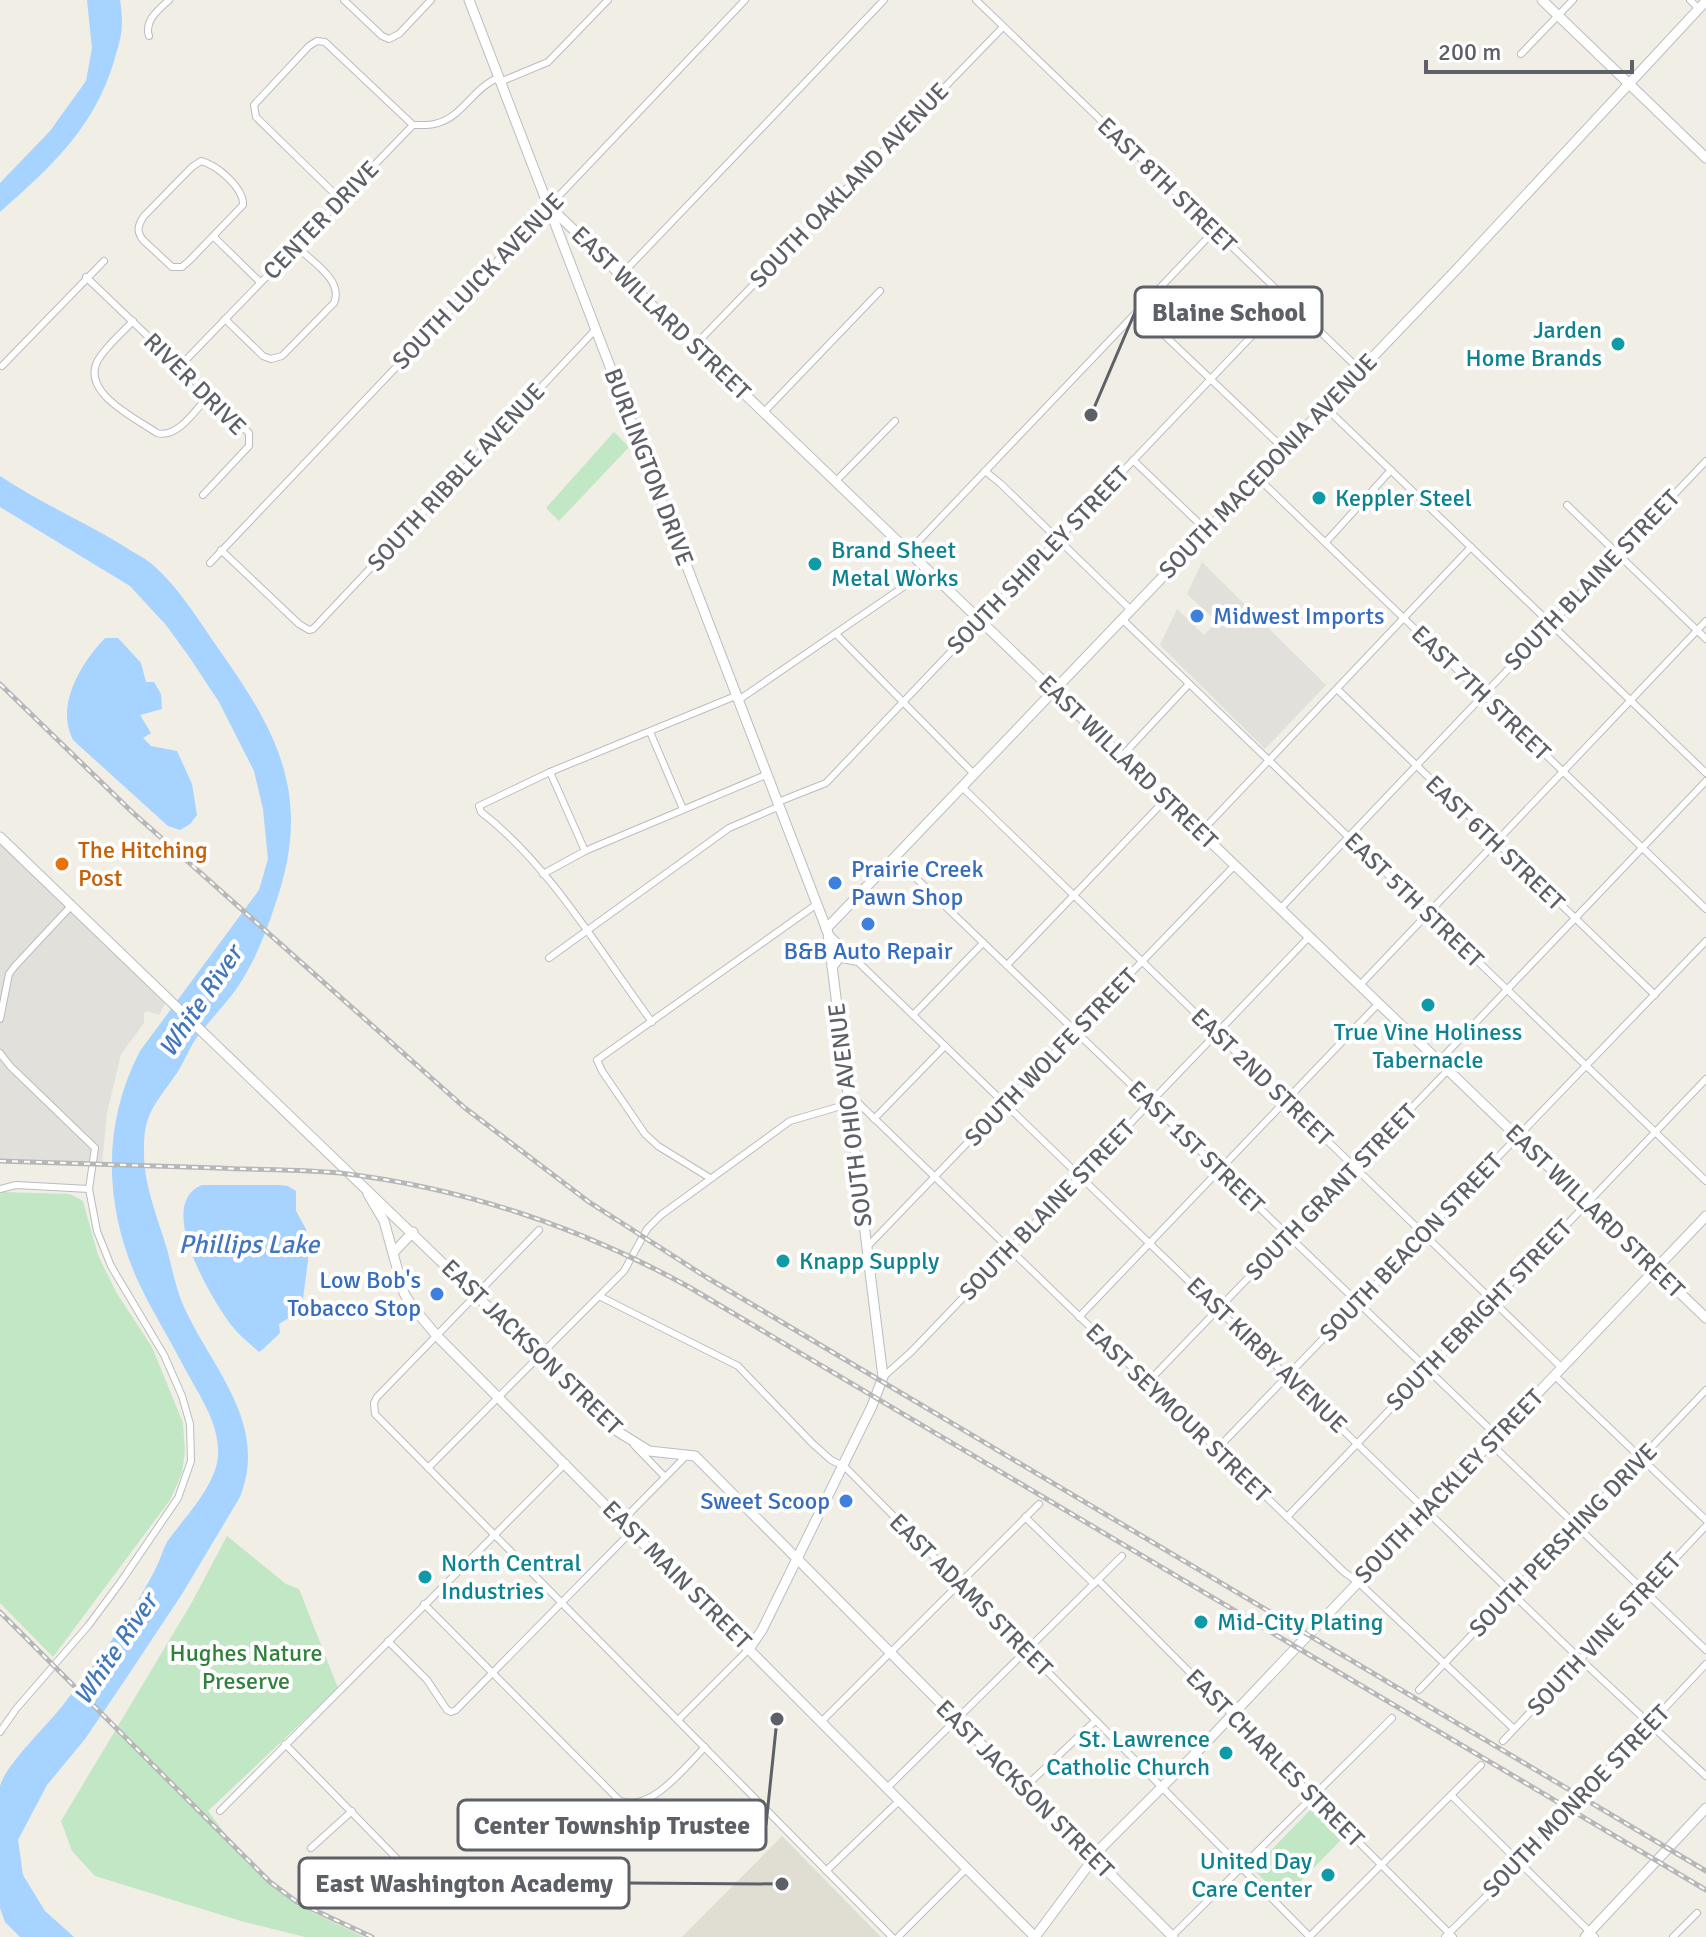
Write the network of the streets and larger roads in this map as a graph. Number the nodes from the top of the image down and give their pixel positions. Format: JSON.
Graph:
{"nodes":[{"id":1,"x":169,"y":0,"type":"edge"},
{"id":2,"x":344,"y":0,"type":"edge"},
{"id":3,"x":431,"y":0,"type":"edge"},
{"id":4,"x":469,"y":0,"type":"edge"},
{"id":5,"x":608,"y":0,"type":"edge"},
{"id":6,"x":745,"y":0,"type":"edge"},
{"id":7,"x":884,"y":0,"type":"edge"},
{"id":8,"x":976,"y":0,"type":"edge"},
{"id":9,"x":1542,"y":0,"type":"edge"},
{"id":10,"x":1573,"y":0,"type":"edge"},
{"id":11,"x":1690,"y":0,"type":"edge"},
{"id":12,"x":1702,"y":5,"type":"edge"},
{"id":13,"x":1558,"y":15,"type":"junction"},
{"id":14,"x":1003,"y":27,"type":"junction"},
{"id":15,"x":149,"y":36,"type":"dead end"},
{"id":16,"x":1521,"y":54,"type":"dead end"},
{"id":17,"x":499,"y":80,"type":"junction"},
{"id":18,"x":1630,"y":85,"type":"junction"},
{"id":19,"x":413,"y":125,"type":"junction"},
{"id":20,"x":1706,"y":158,"type":"edge"},
{"id":21,"x":341,"y":200,"type":"junction"},
{"id":22,"x":549,"y":207,"type":"junction"},
{"id":23,"x":1214,"y":231,"type":"junction"},
{"id":24,"x":214,"y":237,"type":"junction"},
{"id":25,"x":296,"y":246,"type":"junction"},
{"id":26,"x":104,"y":261,"type":"dead end"},
{"id":27,"x":622,"y":274,"type":"junction"},
{"id":28,"x":86,"y":277,"type":"junction"},
{"id":29,"x":260,"y":282,"type":"junction"},
{"id":30,"x":880,"y":291,"type":"dead end"},
{"id":31,"x":1286,"y":300,"type":"junction"},
{"id":32,"x":1138,"y":310,"type":"junction"},
{"id":33,"x":225,"y":319,"type":"junction"},
{"id":34,"x":133,"y":321,"type":"junction"},
{"id":35,"x":596,"y":329,"type":"junction"},
{"id":36,"x":695,"y":345,"type":"junction"},
{"id":37,"x":2,"y":366,"type":"edge"},
{"id":38,"x":180,"y":366,"type":"junction"},
{"id":39,"x":1360,"y":370,"type":"junction"},
{"id":40,"x":1210,"y":379,"type":"junction"},
{"id":41,"x":210,"y":394,"type":"junction"},
{"id":42,"x":1325,"y":407,"type":"junction"},
{"id":43,"x":764,"y":412,"type":"junction"},
{"id":44,"x":895,"y":421,"type":"dead end"},
{"id":45,"x":1284,"y":449,"type":"junction"},
{"id":46,"x":1133,"y":460,"type":"junction"},
{"id":47,"x":1706,"y":461,"type":"edge"},
{"id":48,"x":1391,"y":470,"type":"junction"},
{"id":49,"x":985,"y":471,"type":"junction"},
{"id":50,"x":1257,"y":477,"type":"junction"},
{"id":51,"x":836,"y":481,"type":"junction"},
{"id":52,"x":203,"y":495,"type":"dead end"},
{"id":53,"x":1567,"y":505,"type":"dead end"},
{"id":54,"x":1206,"y":530,"type":"junction"},
{"id":55,"x":1058,"y":539,"type":"junction"},
{"id":56,"x":1326,"y":542,"type":"junction"},
{"id":57,"x":1471,"y":547,"type":"junction"},
{"id":58,"x":221,"y":550,"type":"junction"},
{"id":59,"x":909,"y":551,"type":"junction"},
{"id":60,"x":1618,"y":554,"type":"junction"},
{"id":61,"x":210,"y":563,"type":"dead end"},
{"id":62,"x":928,"y":570,"type":"junction"},
{"id":63,"x":1131,"y":610,"type":"junction"},
{"id":64,"x":1122,"y":619,"type":"junction"},
{"id":65,"x":1404,"y":619,"type":"junction"},
{"id":66,"x":980,"y":620,"type":"junction"},
{"id":67,"x":1706,"y":621,"type":"edge"},
{"id":68,"x":1551,"y":624,"type":"junction"},
{"id":69,"x":1697,"y":630,"type":"junction"},
{"id":70,"x":836,"y":634,"type":"junction"},
{"id":71,"x":1706,"y":639,"type":"edge"},
{"id":72,"x":1189,"y":684,"type":"junction"},
{"id":73,"x":1337,"y":689,"type":"junction"},
{"id":74,"x":1054,"y":691,"type":"junction"},
{"id":75,"x":1483,"y":695,"type":"junction"},
{"id":76,"x":739,"y":697,"type":"junction"},
{"id":77,"x":1630,"y":701,"type":"junction"},
{"id":78,"x":902,"y":702,"type":"junction"},
{"id":79,"x":650,"y":732,"type":"junction"},
{"id":80,"x":1122,"y":756,"type":"junction"},
{"id":81,"x":1270,"y":760,"type":"junction"},
{"id":82,"x":1416,"y":766,"type":"junction"},
{"id":83,"x":1563,"y":771,"type":"junction"},
{"id":84,"x":550,"y":772,"type":"junction"},
{"id":85,"x":1706,"y":773,"type":"edge"},
{"id":86,"x":768,"y":774,"type":"junction"},
{"id":87,"x":974,"y":774,"type":"junction"},
{"id":88,"x":1706,"y":781,"type":"edge"},
{"id":89,"x":962,"y":787,"type":"junction"},
{"id":90,"x":1166,"y":799,"type":"junction"},
{"id":91,"x":779,"y":804,"type":"junction"},
{"id":92,"x":683,"y":809,"type":"junction"},
{"id":93,"x":1201,"y":832,"type":"junction"},
{"id":94,"x":1349,"y":836,"type":"junction"},
{"id":95,"x":0,"y":837,"type":"edge"},
{"id":96,"x":1495,"y":843,"type":"junction"},
{"id":97,"x":1642,"y":848,"type":"junction"},
{"id":98,"x":585,"y":851,"type":"junction"},
{"id":99,"x":894,"y":857,"type":"junction"},
{"id":100,"x":1235,"y":865,"type":"junction"},
{"id":101,"x":543,"y":874,"type":"junction"},
{"id":102,"x":1074,"y":896,"type":"junction"},
{"id":103,"x":817,"y":904,"type":"junction"},
{"id":104,"x":71,"y":906,"type":"junction"},
{"id":105,"x":1280,"y":909,"type":"junction"},
{"id":106,"x":1706,"y":909,"type":"edge"},
{"id":107,"x":1428,"y":913,"type":"junction"},
{"id":108,"x":1575,"y":919,"type":"junction"},
{"id":109,"x":585,"y":930,"type":"junction"},
{"id":110,"x":827,"y":931,"type":"junction"},
{"id":111,"x":1309,"y":937,"type":"junction"},
{"id":112,"x":1706,"y":941,"type":"edge"},
{"id":113,"x":983,"y":943,"type":"junction"},
{"id":114,"x":549,"y":958,"type":"dead end"},
{"id":115,"x":855,"y":960,"type":"junction"},
{"id":116,"x":1142,"y":962,"type":"junction"},
{"id":117,"x":1007,"y":965,"type":"junction"},
{"id":118,"x":832,"y":967,"type":"junction"},
{"id":119,"x":1360,"y":985,"type":"junction"},
{"id":120,"x":1507,"y":990,"type":"junction"},
{"id":121,"x":1655,"y":995,"type":"junction"},
{"id":122,"x":1379,"y":1003,"type":"junction"},
{"id":123,"x":1,"y":1010,"type":"edge"},
{"id":124,"x":913,"y":1015,"type":"junction"},
{"id":125,"x":0,"y":1019,"type":"edge"},
{"id":126,"x":652,"y":1022,"type":"junction"},
{"id":127,"x":1076,"y":1032,"type":"junction"},
{"id":128,"x":1216,"y":1033,"type":"junction"},
{"id":129,"x":945,"y":1046,"type":"junction"},
{"id":130,"x":0,"y":1053,"type":"edge"},
{"id":131,"x":1439,"y":1061,"type":"junction"},
{"id":132,"x":1587,"y":1066,"type":"junction"},
{"id":133,"x":1448,"y":1070,"type":"junction"},
{"id":134,"x":1706,"y":1079,"type":"edge"},
{"id":135,"x":847,"y":1092,"type":"junction"},
{"id":136,"x":1285,"y":1100,"type":"junction"},
{"id":137,"x":1150,"y":1103,"type":"junction"},
{"id":138,"x":848,"y":1104,"type":"junction"},
{"id":139,"x":1006,"y":1105,"type":"junction"},
{"id":140,"x":874,"y":1119,"type":"junction"},
{"id":141,"x":1656,"y":1132,"type":"junction"},
{"id":142,"x":1517,"y":1136,"type":"junction"},
{"id":143,"x":1354,"y":1167,"type":"junction"},
{"id":144,"x":1219,"y":1169,"type":"junction"},
{"id":145,"x":1080,"y":1176,"type":"junction"},
{"id":146,"x":935,"y":1177,"type":"junction"},
{"id":147,"x":710,"y":1178,"type":"junction"},
{"id":148,"x":1706,"y":1181,"type":"edge"},
{"id":149,"x":362,"y":1185,"type":"junction"},
{"id":150,"x":0,"y":1189,"type":"edge"},
{"id":151,"x":89,"y":1189,"type":"junction"},
{"id":152,"x":1586,"y":1203,"type":"junction"},
{"id":153,"x":1706,"y":1216,"type":"edge"},
{"id":154,"x":539,"y":1230,"type":"dead end"},
{"id":155,"x":413,"y":1232,"type":"junction"},
{"id":156,"x":1424,"y":1234,"type":"junction"},
{"id":157,"x":1289,"y":1236,"type":"junction"},
{"id":158,"x":1149,"y":1242,"type":"junction"},
{"id":159,"x":866,"y":1248,"type":"junction"},
{"id":160,"x":1010,"y":1250,"type":"junction"},
{"id":161,"x":393,"y":1253,"type":"junction"},
{"id":162,"x":1655,"y":1269,"type":"junction"},
{"id":163,"x":476,"y":1295,"type":"junction"},
{"id":164,"x":601,"y":1297,"type":"junction"},
{"id":165,"x":1493,"y":1301,"type":"junction"},
{"id":166,"x":1358,"y":1303,"type":"junction"},
{"id":167,"x":1219,"y":1309,"type":"junction"},
{"id":168,"x":1079,"y":1317,"type":"junction"},
{"id":169,"x":1706,"y":1318,"type":"edge"},
{"id":170,"x":437,"y":1336,"type":"junction"},
{"id":171,"x":540,"y":1356,"type":"junction"},
{"id":172,"x":1428,"y":1369,"type":"junction"},
{"id":173,"x":1558,"y":1372,"type":"junction"},
{"id":174,"x":1288,"y":1375,"type":"junction"},
{"id":175,"x":883,"y":1377,"type":"junction"},
{"id":176,"x":1147,"y":1383,"type":"junction"},
{"id":177,"x":1706,"y":1390,"type":"edge"},
{"id":178,"x":500,"y":1397,"type":"junction"},
{"id":179,"x":628,"y":1439,"type":"junction"},
{"id":180,"x":1493,"y":1439,"type":"junction"},
{"id":181,"x":1357,"y":1443,"type":"junction"},
{"id":182,"x":1217,"y":1449,"type":"junction"},
{"id":183,"x":688,"y":1454,"type":"junction"},
{"id":184,"x":1641,"y":1458,"type":"junction"},
{"id":185,"x":566,"y":1463,"type":"junction"},
{"id":186,"x":843,"y":1466,"type":"junction"},
{"id":187,"x":428,"y":1468,"type":"junction"},
{"id":188,"x":665,"y":1477,"type":"junction"},
{"id":189,"x":1039,"y":1504,"type":"dead end"},
{"id":190,"x":1427,"y":1509,"type":"junction"},
{"id":191,"x":1025,"y":1517,"type":"junction"},
{"id":192,"x":1287,"y":1517,"type":"junction"},
{"id":193,"x":623,"y":1520,"type":"junction"},
{"id":194,"x":1706,"y":1523,"type":"edge"},
{"id":195,"x":1576,"y":1526,"type":"junction"},
{"id":196,"x":633,"y":1530,"type":"junction"},
{"id":197,"x":494,"y":1535,"type":"junction"},
{"id":198,"x":1122,"y":1556,"type":"dead end"},
{"id":199,"x":796,"y":1559,"type":"junction"},
{"id":200,"x":1096,"y":1582,"type":"junction"},
{"id":201,"x":1358,"y":1582,"type":"junction"},
{"id":202,"x":959,"y":1584,"type":"junction"},
{"id":203,"x":1645,"y":1591,"type":"junction"},
{"id":204,"x":1513,"y":1593,"type":"junction"},
{"id":205,"x":561,"y":1602,"type":"junction"},
{"id":206,"x":424,"y":1604,"type":"junction"},
{"id":207,"x":388,"y":1641,"type":"junction"},
{"id":208,"x":749,"y":1649,"type":"junction"},
{"id":209,"x":1706,"y":1650,"type":"edge"},
{"id":210,"x":1027,"y":1651,"type":"junction"},
{"id":211,"x":889,"y":1653,"type":"junction"},
{"id":212,"x":1580,"y":1659,"type":"junction"},
{"id":213,"x":1445,"y":1664,"type":"junction"},
{"id":214,"x":1706,"y":1664,"type":"edge"},
{"id":215,"x":492,"y":1672,"type":"junction"},
{"id":216,"x":1419,"y":1690,"type":"dead end"},
{"id":217,"x":1232,"y":1715,"type":"junction"},
{"id":218,"x":1392,"y":1718,"type":"dead end"},
{"id":219,"x":678,"y":1720,"type":"junction"},
{"id":220,"x":956,"y":1720,"type":"junction"},
{"id":221,"x":822,"y":1721,"type":"junction"},
{"id":222,"x":1095,"y":1721,"type":"junction"},
{"id":223,"x":1650,"y":1723,"type":"junction"},
{"id":224,"x":1514,"y":1729,"type":"junction"},
{"id":225,"x":0,"y":1732,"type":"edge"},
{"id":226,"x":1503,"y":1741,"type":"dead end"},
{"id":227,"x":285,"y":1744,"type":"junction"},
{"id":228,"x":705,"y":1747,"type":"junction"},
{"id":229,"x":1481,"y":1765,"type":"dead end"},
{"id":230,"x":1706,"y":1776,"type":"edge"},
{"id":231,"x":1162,"y":1787,"type":"junction"},
{"id":232,"x":887,"y":1788,"type":"junction"},
{"id":233,"x":1024,"y":1788,"type":"junction"},
{"id":234,"x":1451,"y":1795,"type":"junction"},
{"id":235,"x":1314,"y":1797,"type":"junction"},
{"id":236,"x":899,"y":1801,"type":"junction"},
{"id":237,"x":1706,"y":1808,"type":"edge"},
{"id":238,"x":220,"y":1811,"type":"dead end"},
{"id":239,"x":352,"y":1811,"type":"junction"},
{"id":240,"x":311,"y":1848,"type":"dead end"},
{"id":241,"x":1093,"y":1858,"type":"junction"},
{"id":242,"x":1520,"y":1862,"type":"junction"},
{"id":243,"x":1381,"y":1865,"type":"junction"},
{"id":244,"x":967,"y":1868,"type":"junction"},
{"id":245,"x":1242,"y":1868,"type":"junction"},
{"id":246,"x":409,"y":1871,"type":"dead end"},
{"id":247,"x":826,"y":1871,"type":"junction"},
{"id":248,"x":1697,"y":1913,"type":"dead end"},
{"id":249,"x":1590,"y":1935,"type":"edge"},
{"id":250,"x":1449,"y":1936,"type":"edge"},
{"id":251,"x":892,"y":1937,"type":"edge"},
{"id":252,"x":898,"y":1937,"type":"edge"},
{"id":253,"x":1035,"y":1937,"type":"edge"},
{"id":254,"x":1172,"y":1937,"type":"edge"},
{"id":255,"x":1309,"y":1937,"type":"edge"},
{"id":256,"x":1673,"y":1937,"type":"edge"}],
"edges":[{"from":1,"to":15,"type":"street"},
{"from":2,"to":3,"type":"street"},
{"from":4,"to":17,"type":"street","name":"BURLINGTON DRIVE"},
{"from":5,"to":17,"type":"street"},
{"from":6,"to":22,"type":"street","name":"SOUTH LUICK AVENUE"},
{"from":7,"to":27,"type":"street"},
{"from":8,"to":14,"type":"street","name":"EAST 8TH STREET"},
{"from":9,"to":13,"type":"street"},
{"from":10,"to":13,"type":"street"},
{"from":11,"to":12,"type":"street"},
{"from":12,"to":18,"type":"street","name":"SOUTH MACEDONIA AVENUE"},
{"from":13,"to":16,"type":"street"},
{"from":13,"to":18,"type":"street"},
{"from":14,"to":23,"type":"street","name":"EAST 8TH STREET"},
{"from":14,"to":36,"type":"street","name":"SOUTH OAKLAND AVENUE"},
{"from":17,"to":19,"type":"street"},
{"from":17,"to":22,"type":"street","name":"BURLINGTON DRIVE"},
{"from":18,"to":20,"type":"street"},
{"from":18,"to":39,"type":"street","name":"SOUTH MACEDONIA AVENUE"},
{"from":19,"to":21,"type":"street","name":"CENTER DRIVE"},
{"from":19,"to":21,"type":"street"},
{"from":21,"to":25,"type":"street","name":"CENTER DRIVE"},
{"from":22,"to":27,"type":"street","name":"EAST WILLARD STREET"},
{"from":22,"to":35,"type":"street","name":"BURLINGTON DRIVE"},
{"from":22,"to":58,"type":"street","name":"SOUTH LUICK AVENUE"},
{"from":23,"to":31,"type":"street","name":"EAST 8TH STREET"},
{"from":23,"to":32,"type":"street"},
{"from":24,"to":24,"type":"street"},
{"from":24,"to":29,"type":"street"},
{"from":25,"to":29,"type":"street","name":"CENTER DRIVE"},
{"from":25,"to":33,"type":"street"},
{"from":26,"to":28,"type":"street"},
{"from":27,"to":36,"type":"street","name":"EAST WILLARD STREET"},
{"from":28,"to":34,"type":"street","name":"RIVER DRIVE"},
{"from":28,"to":37,"type":"street"},
{"from":29,"to":33,"type":"street","name":"CENTER DRIVE"},
{"from":30,"to":43,"type":"street"},
{"from":31,"to":39,"type":"street","name":"EAST 8TH STREET"},
{"from":31,"to":40,"type":"street","name":"SOUTH SHIPLEY STREET"},
{"from":32,"to":40,"type":"street"},
{"from":32,"to":49,"type":"street"},
{"from":33,"to":38,"type":"street","name":"CENTER DRIVE"},
{"from":34,"to":38,"type":"street","name":"RIVER DRIVE"},
{"from":34,"to":41,"type":"street"},
{"from":35,"to":58,"type":"street","name":"SOUTH RIBBLE AVENUE"},
{"from":35,"to":76,"type":"street","name":"BURLINGTON DRIVE"},
{"from":36,"to":43,"type":"street","name":"EAST WILLARD STREET"},
{"from":38,"to":41,"type":"street","name":"RIVER DRIVE"},
{"from":39,"to":42,"type":"street","name":"SOUTH MACEDONIA AVENUE"},
{"from":40,"to":45,"type":"street"},
{"from":40,"to":46,"type":"street","name":"SOUTH SHIPLEY STREET"},
{"from":41,"to":52,"type":"street","name":"RIVER DRIVE"},
{"from":42,"to":45,"type":"street","name":"SOUTH MACEDONIA AVENUE"},
{"from":42,"to":48,"type":"street"},
{"from":43,"to":51,"type":"street","name":"EAST WILLARD STREET"},
{"from":44,"to":51,"type":"street"},
{"from":45,"to":50,"type":"street","name":"SOUTH MACEDONIA AVENUE"},
{"from":46,"to":54,"type":"street"},
{"from":46,"to":55,"type":"street","name":"SOUTH SHIPLEY STREET"},
{"from":47,"to":60,"type":"street","name":"SOUTH BLAINE STREET"},
{"from":48,"to":56,"type":"street"},
{"from":48,"to":57,"type":"street"},
{"from":49,"to":55,"type":"street"},
{"from":49,"to":59,"type":"street"},
{"from":50,"to":54,"type":"street","name":"SOUTH MACEDONIA AVENUE"},
{"from":50,"to":56,"type":"street","name":"EAST 7TH STREET"},
{"from":51,"to":59,"type":"street","name":"EAST WILLARD STREET"},
{"from":53,"to":60,"type":"street"},
{"from":54,"to":63,"type":"street","name":"SOUTH MACEDONIA AVENUE"},
{"from":55,"to":63,"type":"street"},
{"from":55,"to":66,"type":"street","name":"SOUTH SHIPLEY STREET"},
{"from":56,"to":65,"type":"street","name":"EAST 7TH STREET"},
{"from":57,"to":65,"type":"street"},
{"from":57,"to":68,"type":"street"},
{"from":58,"to":61,"type":"street","name":"SOUTH LUICK AVENUE"},
{"from":59,"to":62,"type":"street","name":"EAST WILLARD STREET"},
{"from":60,"to":68,"type":"street","name":"SOUTH BLAINE STREET"},
{"from":60,"to":69,"type":"street"},
{"from":62,"to":66,"type":"street","name":"EAST WILLARD STREET"},
{"from":62,"to":70,"type":"street"},
{"from":63,"to":64,"type":"street","name":"SOUTH MACEDONIA AVENUE"},
{"from":64,"to":72,"type":"street","name":"EAST 5TH STREET"},
{"from":64,"to":74,"type":"street","name":"SOUTH MACEDONIA AVENUE"},
{"from":65,"to":73,"type":"street"},
{"from":65,"to":75,"type":"street","name":"EAST 7TH STREET"},
{"from":66,"to":74,"type":"street","name":"EAST WILLARD STREET"},
{"from":66,"to":78,"type":"street","name":"SOUTH SHIPLEY STREET"},
{"from":67,"to":69,"type":"street"},
{"from":68,"to":75,"type":"street","name":"SOUTH BLAINE STREET"},
{"from":68,"to":77,"type":"street"},
{"from":69,"to":71,"type":"street"},
{"from":69,"to":77,"type":"street"},
{"from":70,"to":76,"type":"street"},
{"from":70,"to":78,"type":"street"},
{"from":72,"to":80,"type":"street"},
{"from":72,"to":81,"type":"street","name":"EAST 5TH STREET"},
{"from":73,"to":81,"type":"street"},
{"from":73,"to":82,"type":"street","name":"EAST 6TH STREET"},
{"from":74,"to":80,"type":"street","name":"EAST WILLARD STREET"},
{"from":74,"to":87,"type":"street","name":"SOUTH MACEDONIA AVENUE"},
{"from":75,"to":82,"type":"street","name":"SOUTH BLAINE STREET"},
{"from":75,"to":83,"type":"street","name":"EAST 7TH STREET"},
{"from":76,"to":79,"type":"street"},
{"from":76,"to":86,"type":"street","name":"BURLINGTON DRIVE"},
{"from":77,"to":83,"type":"street"},
{"from":77,"to":85,"type":"street"},
{"from":78,"to":87,"type":"street"},
{"from":78,"to":91,"type":"street","name":"SOUTH SHIPLEY STREET"},
{"from":79,"to":84,"type":"street"},
{"from":79,"to":92,"type":"street"},
{"from":80,"to":90,"type":"street","name":"EAST WILLARD STREET"},
{"from":81,"to":93,"type":"street"},
{"from":81,"to":94,"type":"street","name":"EAST 5TH STREET"},
{"from":82,"to":94,"type":"street","name":"SOUTH BLAINE STREET"},
{"from":82,"to":96,"type":"street","name":"EAST 6TH STREET"},
{"from":83,"to":96,"type":"street"},
{"from":83,"to":97,"type":"street","name":"EAST 7TH STREET"},
{"from":84,"to":98,"type":"street"},
{"from":84,"to":101,"type":"street"},
{"from":86,"to":91,"type":"street","name":"BURLINGTON DRIVE"},
{"from":86,"to":92,"type":"street"},
{"from":87,"to":89,"type":"street","name":"SOUTH MACEDONIA AVENUE"},
{"from":88,"to":97,"type":"street"},
{"from":89,"to":99,"type":"street","name":"SOUTH MACEDONIA AVENUE"},
{"from":89,"to":102,"type":"street","name":"EAST 2ND STREET"},
{"from":90,"to":93,"type":"street","name":"EAST WILLARD STREET"},
{"from":90,"to":102,"type":"street"},
{"from":91,"to":103,"type":"street","name":"BURLINGTON DRIVE"},
{"from":91,"to":109,"type":"street","name":"SOUTH SHIPLEY STREET"},
{"from":92,"to":98,"type":"street"},
{"from":93,"to":100,"type":"street","name":"EAST WILLARD STREET"},
{"from":94,"to":105,"type":"street","name":"SOUTH BLAINE STREET"},
{"from":94,"to":107,"type":"street","name":"EAST 5TH STREET"},
{"from":95,"to":104,"type":"street","name":"EAST JACKSON STREET"},
{"from":96,"to":107,"type":"street"},
{"from":96,"to":108,"type":"street","name":"EAST 6TH STREET"},
{"from":97,"to":106,"type":"street","name":"EAST 7TH STREET"},
{"from":97,"to":108,"type":"street"},
{"from":98,"to":101,"type":"street"},
{"from":99,"to":110,"type":"street","name":"SOUTH MACEDONIA AVENUE"},
{"from":99,"to":113,"type":"street","name":"EAST 1ST STREET"},
{"from":100,"to":105,"type":"street","name":"EAST WILLARD STREET"},
{"from":100,"to":116,"type":"street","name":"SOUTH WOLFE STREET"},
{"from":101,"to":109,"type":"street"},
{"from":102,"to":116,"type":"street","name":"EAST 2ND STREET"},
{"from":102,"to":117,"type":"street"},
{"from":103,"to":110,"type":"street","name":"BURLINGTON DRIVE"},
{"from":103,"to":126,"type":"street"},
{"from":104,"to":123,"type":"street"},
{"from":104,"to":149,"type":"street","name":"EAST JACKSON STREET"},
{"from":105,"to":111,"type":"street","name":"EAST WILLARD STREET"},
{"from":107,"to":119,"type":"street"},
{"from":107,"to":120,"type":"street","name":"EAST 5TH STREET"},
{"from":108,"to":120,"type":"street"},
{"from":108,"to":121,"type":"street","name":"EAST 6TH STREET"},
{"from":109,"to":114,"type":"street","name":"SOUTH SHIPLEY STREET"},
{"from":109,"to":126,"type":"street"},
{"from":110,"to":115,"type":"street","name":"EAST KIRBY AVENUE"},
{"from":110,"to":118,"type":"street","name":"SOUTH OHIO AVENUE"},
{"from":111,"to":119,"type":"street","name":"EAST WILLARD STREET"},
{"from":111,"to":128,"type":"street","name":"SOUTH BLAINE STREET"},
{"from":112,"to":121,"type":"street","name":"SOUTH BEACON STREET"},
{"from":113,"to":117,"type":"street","name":"EAST 1ST STREET"},
{"from":113,"to":124,"type":"street"},
{"from":115,"to":118,"type":"street"},
{"from":115,"to":124,"type":"street","name":"EAST KIRBY AVENUE"},
{"from":116,"to":127,"type":"street","name":"SOUTH WOLFE STREET"},
{"from":116,"to":128,"type":"street","name":"EAST 2ND STREET"},
{"from":117,"to":127,"type":"street","name":"EAST 1ST STREET"},
{"from":118,"to":135,"type":"street","name":"SOUTH OHIO AVENUE"},
{"from":119,"to":122,"type":"street","name":"EAST WILLARD STREET"},
{"from":120,"to":131,"type":"street"},
{"from":120,"to":132,"type":"street","name":"EAST 5TH STREET"},
{"from":121,"to":132,"type":"street","name":"SOUTH BEACON STREET"},
{"from":122,"to":131,"type":"street","name":"EAST WILLARD STREET"},
{"from":122,"to":136,"type":"street"},
{"from":123,"to":125,"type":"street"},
{"from":124,"to":129,"type":"street","name":"EAST KIRBY AVENUE"},
{"from":126,"to":147,"type":"street"},
{"from":127,"to":137,"type":"street","name":"EAST 1ST STREET"},
{"from":127,"to":139,"type":"street","name":"SOUTH WOLFE STREET"},
{"from":128,"to":136,"type":"street","name":"EAST 2ND STREET"},
{"from":128,"to":137,"type":"street","name":"SOUTH BLAINE STREET"},
{"from":129,"to":139,"type":"street","name":"EAST KIRBY AVENUE"},
{"from":129,"to":140,"type":"street"},
{"from":130,"to":151,"type":"street"},
{"from":131,"to":133,"type":"street","name":"EAST WILLARD STREET"},
{"from":132,"to":141,"type":"street","name":"EAST 5TH STREET"},
{"from":132,"to":142,"type":"street","name":"SOUTH BEACON STREET"},
{"from":133,"to":142,"type":"street","name":"EAST WILLARD STREET"},
{"from":133,"to":143,"type":"street","name":"SOUTH GRANT STREET"},
{"from":134,"to":141,"type":"street","name":"SOUTH EBRIGHT STREET"},
{"from":135,"to":138,"type":"street","name":"SOUTH OHIO AVENUE"},
{"from":135,"to":140,"type":"street","name":"EAST SEYMOUR STREET"},
{"from":136,"to":143,"type":"street","name":"EAST 2ND STREET"},
{"from":136,"to":144,"type":"street"},
{"from":137,"to":144,"type":"street","name":"EAST 1ST STREET"},
{"from":137,"to":145,"type":"street","name":"SOUTH BLAINE STREET"},
{"from":138,"to":147,"type":"street"},
{"from":138,"to":159,"type":"street","name":"SOUTH OHIO AVENUE"},
{"from":139,"to":145,"type":"street","name":"EAST KIRBY AVENUE"},
{"from":139,"to":146,"type":"street","name":"SOUTH WOLFE STREET"},
{"from":140,"to":146,"type":"street","name":"EAST SEYMOUR STREET"},
{"from":141,"to":148,"type":"street","name":"EAST 5TH STREET"},
{"from":141,"to":152,"type":"street","name":"SOUTH EBRIGHT STREET"},
{"from":142,"to":152,"type":"street","name":"EAST WILLARD STREET"},
{"from":142,"to":156,"type":"street","name":"SOUTH BEACON STREET"},
{"from":143,"to":156,"type":"street","name":"EAST 2ND STREET"},
{"from":143,"to":157,"type":"street","name":"SOUTH GRANT STREET"},
{"from":144,"to":157,"type":"street","name":"EAST 1ST STREET"},
{"from":144,"to":158,"type":"street"},
{"from":145,"to":158,"type":"street","name":"EAST KIRBY AVENUE"},
{"from":145,"to":160,"type":"street","name":"SOUTH BLAINE STREET"},
{"from":146,"to":159,"type":"street","name":"SOUTH WOLFE STREET"},
{"from":146,"to":160,"type":"street","name":"EAST SEYMOUR STREET"},
{"from":147,"to":164,"type":"street"},
{"from":149,"to":155,"type":"street","name":"EAST JACKSON STREET"},
{"from":149,"to":161,"type":"street","name":"EAST MAIN STREET"},
{"from":150,"to":151,"type":"street"},
{"from":151,"to":225,"type":"street"},
{"from":152,"to":162,"type":"street","name":"EAST WILLARD STREET"},
{"from":152,"to":165,"type":"street","name":"SOUTH EBRIGHT STREET"},
{"from":153,"to":162,"type":"street","name":"SOUTH HACKLEY STREET"},
{"from":154,"to":163,"type":"street"},
{"from":155,"to":161,"type":"street"},
{"from":155,"to":163,"type":"street","name":"EAST JACKSON STREET"},
{"from":156,"to":165,"type":"street","name":"EAST 2ND STREET"},
{"from":156,"to":166,"type":"street","name":"SOUTH BEACON STREET"},
{"from":157,"to":166,"type":"street","name":"EAST 1ST STREET"},
{"from":157,"to":167,"type":"street","name":"SOUTH GRANT STREET"},
{"from":158,"to":167,"type":"street","name":"EAST KIRBY AVENUE"},
{"from":158,"to":168,"type":"street"},
{"from":159,"to":175,"type":"street","name":"SOUTH OHIO AVENUE"},
{"from":160,"to":168,"type":"street","name":"EAST SEYMOUR STREET"},
{"from":160,"to":175,"type":"street","name":"SOUTH BLAINE STREET"},
{"from":161,"to":170,"type":"street","name":"EAST MAIN STREET"},
{"from":162,"to":169,"type":"street","name":"EAST WILLARD STREET"},
{"from":162,"to":173,"type":"street","name":"SOUTH HACKLEY STREET"},
{"from":163,"to":170,"type":"street"},
{"from":163,"to":171,"type":"street","name":"EAST JACKSON STREET"},
{"from":164,"to":171,"type":"street"},
{"from":164,"to":186,"type":"street","name":"EAST ADAMS STREET"},
{"from":165,"to":172,"type":"street","name":"SOUTH EBRIGHT STREET"},
{"from":165,"to":173,"type":"street","name":"EAST 2ND STREET"},
{"from":166,"to":172,"type":"street","name":"EAST 1ST STREET"},
{"from":166,"to":174,"type":"street","name":"SOUTH BEACON STREET"},
{"from":167,"to":174,"type":"street","name":"EAST KIRBY AVENUE"},
{"from":167,"to":176,"type":"street","name":"SOUTH GRANT STREET"},
{"from":168,"to":176,"type":"street","name":"EAST SEYMOUR STREET"},
{"from":170,"to":178,"type":"street","name":"EAST MAIN STREET"},
{"from":170,"to":187,"type":"street"},
{"from":171,"to":178,"type":"street"},
{"from":171,"to":179,"type":"street","name":"EAST JACKSON STREET"},
{"from":172,"to":180,"type":"street","name":"EAST 1ST STREET"},
{"from":172,"to":181,"type":"street","name":"SOUTH EBRIGHT STREET"},
{"from":173,"to":180,"type":"street","name":"SOUTH HACKLEY STREET"},
{"from":173,"to":184,"type":"street","name":"EAST 2ND STREET"},
{"from":174,"to":181,"type":"street","name":"EAST KIRBY AVENUE"},
{"from":174,"to":182,"type":"street","name":"SOUTH BEACON STREET"},
{"from":175,"to":186,"type":"street","name":"SOUTH OHIO AVENUE"},
{"from":176,"to":182,"type":"street","name":"EAST SEYMOUR STREET"},
{"from":177,"to":184,"type":"street","name":"SOUTH PERSHING DRIVE"},
{"from":178,"to":185,"type":"street","name":"EAST MAIN STREET"},
{"from":178,"to":187,"type":"street"},
{"from":179,"to":183,"type":"street","name":"EAST JACKSON STREET"},
{"from":179,"to":188,"type":"street"},
{"from":180,"to":190,"type":"street","name":"SOUTH HACKLEY STREET"},
{"from":180,"to":195,"type":"street","name":"EAST 1ST STREET"},
{"from":181,"to":190,"type":"street","name":"EAST KIRBY AVENUE"},
{"from":181,"to":192,"type":"street","name":"SOUTH EBRIGHT STREET"},
{"from":182,"to":192,"type":"street","name":"EAST SEYMOUR STREET"},
{"from":183,"to":188,"type":"street"},
{"from":183,"to":199,"type":"street","name":"EAST JACKSON STREET"},
{"from":184,"to":194,"type":"street","name":"EAST 2ND STREET"},
{"from":184,"to":195,"type":"street","name":"SOUTH PERSHING DRIVE"},
{"from":185,"to":193,"type":"street","name":"EAST MAIN STREET"},
{"from":185,"to":197,"type":"street"},
{"from":186,"to":199,"type":"street","name":"SOUTH OHIO AVENUE"},
{"from":186,"to":202,"type":"street","name":"EAST ADAMS STREET"},
{"from":187,"to":197,"type":"street"},
{"from":188,"to":193,"type":"street"},
{"from":189,"to":191,"type":"street"},
{"from":190,"to":201,"type":"street","name":"SOUTH HACKLEY STREET"},
{"from":190,"to":204,"type":"street","name":"EAST KIRBY AVENUE"},
{"from":191,"to":200,"type":"street","name":"EAST CHARLES STREET"},
{"from":191,"to":202,"type":"street"},
{"from":192,"to":201,"type":"street","name":"EAST SEYMOUR STREET"},
{"from":193,"to":196,"type":"street","name":"EAST MAIN STREET"},
{"from":194,"to":203,"type":"street","name":"SOUTH VINE STREET"},
{"from":195,"to":203,"type":"street","name":"EAST 1ST STREET"},
{"from":195,"to":204,"type":"street","name":"SOUTH PERSHING DRIVE"},
{"from":196,"to":205,"type":"street"},
{"from":196,"to":208,"type":"street","name":"EAST MAIN STREET"},
{"from":197,"to":205,"type":"street"},
{"from":197,"to":206,"type":"street"},
{"from":198,"to":200,"type":"street"},
{"from":199,"to":208,"type":"street","name":"SOUTH OHIO AVENUE"},
{"from":199,"to":211,"type":"street","name":"EAST JACKSON STREET"},
{"from":200,"to":210,"type":"street"},
{"from":200,"to":217,"type":"street","name":"EAST CHARLES STREET"},
{"from":201,"to":213,"type":"street","name":"EAST SEYMOUR STREET"},
{"from":201,"to":217,"type":"street","name":"SOUTH HACKLEY STREET"},
{"from":202,"to":210,"type":"street","name":"EAST ADAMS STREET"},
{"from":202,"to":211,"type":"street"},
{"from":203,"to":209,"type":"street","name":"EAST 1ST STREET"},
{"from":203,"to":212,"type":"street","name":"SOUTH VINE STREET"},
{"from":204,"to":212,"type":"street","name":"EAST KIRBY AVENUE"},
{"from":204,"to":213,"type":"street","name":"SOUTH PERSHING DRIVE"},
{"from":205,"to":215,"type":"street"},
{"from":205,"to":219,"type":"street"},
{"from":206,"to":207,"type":"street"},
{"from":206,"to":215,"type":"street"},
{"from":207,"to":215,"type":"street"},
{"from":207,"to":227,"type":"street"},
{"from":208,"to":219,"type":"street"},
{"from":208,"to":221,"type":"street","name":"EAST MAIN STREET"},
{"from":210,"to":220,"type":"street"},
{"from":210,"to":222,"type":"street","name":"EAST ADAMS STREET"},
{"from":211,"to":220,"type":"street","name":"EAST JACKSON STREET"},
{"from":211,"to":221,"type":"street"},
{"from":212,"to":223,"type":"street","name":"EAST KIRBY AVENUE"},
{"from":212,"to":224,"type":"street","name":"SOUTH VINE STREET"},
{"from":213,"to":216,"type":"street","name":"SOUTH PERSHING DRIVE"},
{"from":213,"to":224,"type":"street","name":"EAST SEYMOUR STREET"},
{"from":214,"to":223,"type":"street","name":"SOUTH MONROE STREET"},
{"from":215,"to":228,"type":"street"},
{"from":217,"to":231,"type":"street","name":"SOUTH HACKLEY STREET"},
{"from":217,"to":235,"type":"street","name":"EAST CHARLES STREET"},
{"from":218,"to":235,"type":"street"},
{"from":219,"to":228,"type":"street"},
{"from":220,"to":232,"type":"street"},
{"from":220,"to":233,"type":"street","name":"EAST JACKSON STREET"},
{"from":221,"to":232,"type":"street","name":"EAST MAIN STREET"},
{"from":222,"to":231,"type":"street","name":"EAST ADAMS STREET"},
{"from":222,"to":233,"type":"street"},
{"from":223,"to":230,"type":"street","name":"EAST KIRBY AVENUE"},
{"from":223,"to":242,"type":"street","name":"SOUTH MONROE STREET"},
{"from":224,"to":226,"type":"street","name":"SOUTH VINE STREET"},
{"from":227,"to":238,"type":"street"},
{"from":227,"to":239,"type":"street"},
{"from":228,"to":247,"type":"street"},
{"from":229,"to":234,"type":"street"},
{"from":231,"to":241,"type":"street","name":"SOUTH HACKLEY STREET"},
{"from":231,"to":245,"type":"street","name":"EAST ADAMS STREET"},
{"from":232,"to":236,"type":"street","name":"EAST MAIN STREET"},
{"from":233,"to":241,"type":"street","name":"EAST JACKSON STREET"},
{"from":234,"to":242,"type":"street"},
{"from":234,"to":243,"type":"street"},
{"from":235,"to":243,"type":"street","name":"EAST CHARLES STREET"},
{"from":235,"to":245,"type":"street"},
{"from":236,"to":244,"type":"street","name":"EAST MAIN STREET"},
{"from":236,"to":247,"type":"street"},
{"from":237,"to":249,"type":"street"},
{"from":239,"to":240,"type":"street"},
{"from":239,"to":246,"type":"street"},
{"from":241,"to":253,"type":"street","name":"SOUTH HACKLEY STREET"},
{"from":241,"to":254,"type":"street","name":"EAST JACKSON STREET"},
{"from":242,"to":249,"type":"street"},
{"from":242,"to":250,"type":"street","name":"SOUTH MONROE STREET"},
{"from":243,"to":250,"type":"street","name":"EAST CHARLES STREET"},
{"from":243,"to":255,"type":"street"},
{"from":244,"to":252,"type":"street"},
{"from":244,"to":253,"type":"street","name":"EAST MAIN STREET"},
{"from":245,"to":254,"type":"street"},
{"from":245,"to":255,"type":"street","name":"EAST ADAMS STREET"},
{"from":247,"to":251,"type":"street"},
{"from":248,"to":256,"type":"street"}]}
